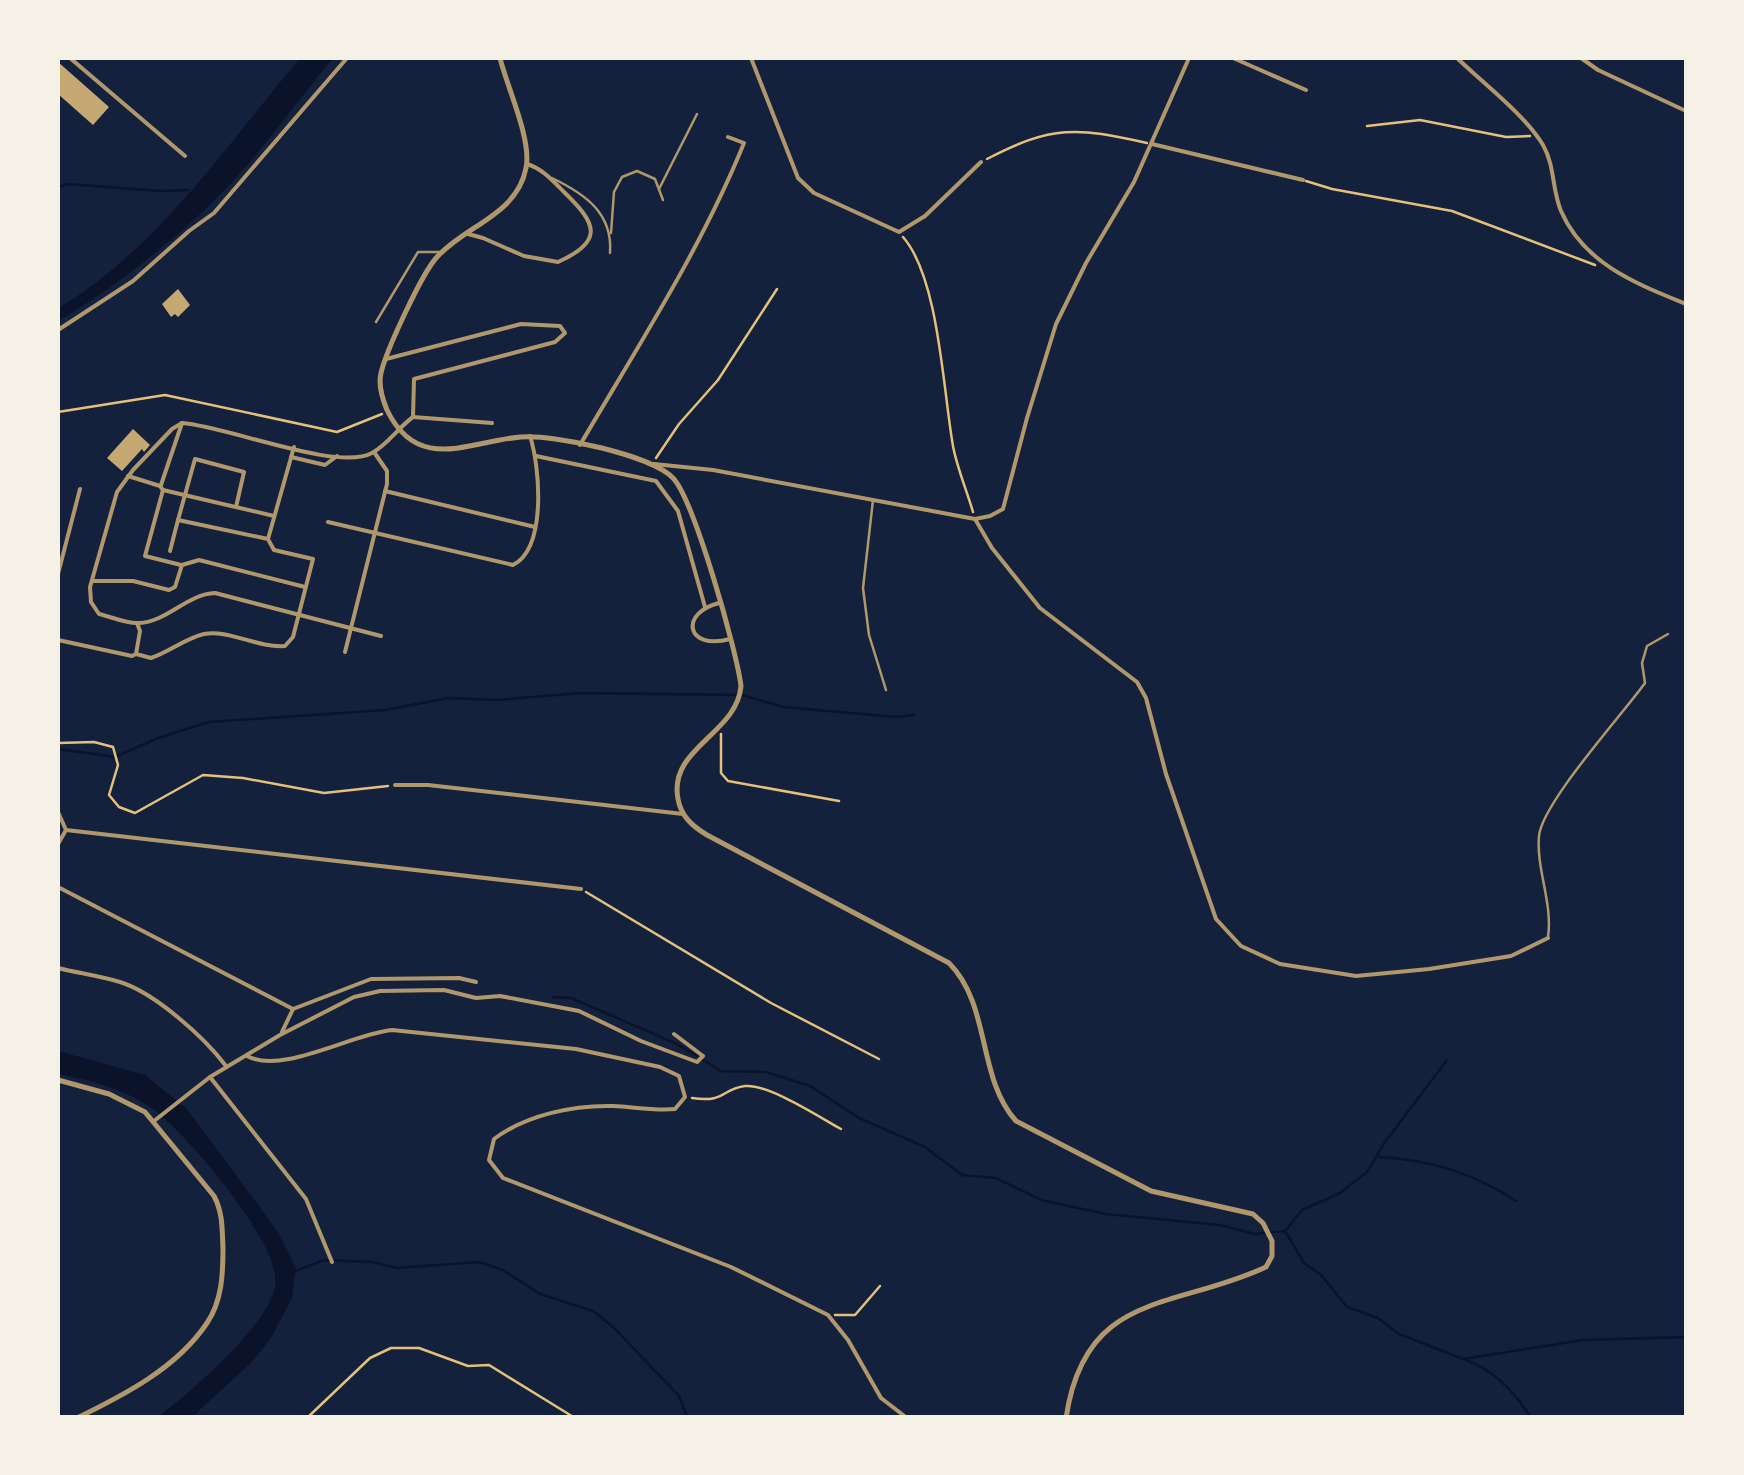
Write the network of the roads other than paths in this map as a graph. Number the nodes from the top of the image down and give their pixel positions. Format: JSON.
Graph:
{"nodes":[{"id":1,"x":70,"y":58,"type":"edge"},
{"id":2,"x":347,"y":58,"type":"edge"},
{"id":3,"x":500,"y":58,"type":"edge"},
{"id":4,"x":751,"y":58,"type":"edge"},
{"id":5,"x":1189,"y":58,"type":"edge"},
{"id":6,"x":1233,"y":58,"type":"edge"},
{"id":7,"x":1458,"y":58,"type":"edge"},
{"id":8,"x":1581,"y":58,"type":"edge"},
{"id":9,"x":1306,"y":90,"type":"dead end"},
{"id":10,"x":1686,"y":111,"type":"edge"},
{"id":11,"x":697,"y":114,"type":"dead end"},
{"id":12,"x":728,"y":137,"type":"dead end"},
{"id":13,"x":1152,"y":144,"type":"junction"},
{"id":14,"x":185,"y":156,"type":"dead end"},
{"id":15,"x":981,"y":162,"type":"road end"},
{"id":16,"x":527,"y":164,"type":"junction"},
{"id":17,"x":548,"y":176,"type":"junction"},
{"id":18,"x":1303,"y":180,"type":"road end"},
{"id":19,"x":659,"y":189,"type":"junction"},
{"id":20,"x":663,"y":200,"type":"dead end"},
{"id":21,"x":612,"y":233,"type":"junction"},
{"id":22,"x":463,"y":234,"type":"junction"},
{"id":23,"x":442,"y":252,"type":"junction"},
{"id":24,"x":610,"y":253,"type":"dead end"},
{"id":25,"x":1686,"y":304,"type":"edge"},
{"id":26,"x":376,"y":322,"type":"dead end"},
{"id":27,"x":58,"y":330,"type":"edge"},
{"id":28,"x":385,"y":360,"type":"junction"},
{"id":29,"x":413,"y":417,"type":"junction"},
{"id":30,"x":182,"y":423,"type":"junction"},
{"id":31,"x":492,"y":423,"type":"dead end"},
{"id":32,"x":398,"y":428,"type":"junction"},
{"id":33,"x":530,"y":436,"type":"junction"},
{"id":34,"x":580,"y":444,"type":"junction"},
{"id":35,"x":294,"y":447,"type":"junction"},
{"id":36,"x":374,"y":452,"type":"junction"},
{"id":37,"x":337,"y":456,"type":"junction"},
{"id":38,"x":536,"y":456,"type":"junction"},
{"id":39,"x":292,"y":457,"type":"junction"},
{"id":40,"x":654,"y":464,"type":"junction"},
{"id":41,"x":128,"y":476,"type":"junction"},
{"id":42,"x":162,"y":488,"type":"junction"},
{"id":43,"x":80,"y":490,"type":"dead end"},
{"id":44,"x":385,"y":491,"type":"junction"},
{"id":45,"x":185,"y":495,"type":"junction"},
{"id":46,"x":873,"y":499,"type":"junction"},
{"id":47,"x":236,"y":507,"type":"junction"},
{"id":48,"x":274,"y":516,"type":"junction"},
{"id":49,"x":975,"y":519,"type":"junction"},
{"id":50,"x":178,"y":520,"type":"junction"},
{"id":51,"x":328,"y":522,"type":"dead end"},
{"id":52,"x":535,"y":527,"type":"junction"},
{"id":53,"x":374,"y":533,"type":"junction"},
{"id":54,"x":268,"y":540,"type":"junction"},
{"id":55,"x":170,"y":551,"type":"dead end"},
{"id":56,"x":182,"y":565,"type":"junction"},
{"id":57,"x":58,"y":574,"type":"edge"},
{"id":58,"x":92,"y":580,"type":"junction"},
{"id":59,"x":306,"y":587,"type":"junction"},
{"id":60,"x":719,"y":602,"type":"junction"},
{"id":61,"x":705,"y":606,"type":"junction"},
{"id":62,"x":298,"y":616,"type":"junction"},
{"id":63,"x":137,"y":624,"type":"junction"},
{"id":64,"x":350,"y":629,"type":"junction"},
{"id":65,"x":1668,"y":634,"type":"dead end"},
{"id":66,"x":382,"y":636,"type":"dead end"},
{"id":67,"x":730,"y":639,"type":"junction"},
{"id":68,"x":58,"y":640,"type":"edge"},
{"id":69,"x":346,"y":652,"type":"dead end"},
{"id":70,"x":136,"y":654,"type":"junction"},
{"id":71,"x":886,"y":690,"type":"dead end"},
{"id":72,"x":395,"y":785,"type":"road end"},
{"id":73,"x":58,"y":812,"type":"edge"},
{"id":74,"x":684,"y":814,"type":"junction"},
{"id":75,"x":66,"y":830,"type":"junction"},
{"id":76,"x":58,"y":844,"type":"edge"},
{"id":77,"x":58,"y":887,"type":"edge"},
{"id":78,"x":581,"y":889,"type":"road end"},
{"id":79,"x":1548,"y":938,"type":"joint"},
{"id":80,"x":58,"y":968,"type":"edge"},
{"id":81,"x":476,"y":982,"type":"dead end"},
{"id":82,"x":293,"y":1009,"type":"junction"},
{"id":83,"x":674,"y":1034,"type":"dead end"},
{"id":84,"x":280,"y":1035,"type":"junction"},
{"id":85,"x":247,"y":1056,"type":"junction"},
{"id":86,"x":226,"y":1067,"type":"junction"},
{"id":87,"x":210,"y":1077,"type":"junction"},
{"id":88,"x":58,"y":1080,"type":"edge"},
{"id":89,"x":157,"y":1119,"type":"junction"},
{"id":90,"x":332,"y":1262,"type":"dead end"},
{"id":91,"x":77,"y":1418,"type":"edge"},
{"id":92,"x":906,"y":1418,"type":"edge"},
{"id":93,"x":1066,"y":1418,"type":"edge"}],
"edges":[{"from":1,"to":14,"type":"street"},
{"from":2,"to":27,"type":"street"},
{"from":3,"to":16,"type":"street"},
{"from":4,"to":15,"type":"street"},
{"from":5,"to":13,"type":"street"},
{"from":6,"to":9,"type":"street"},
{"from":7,"to":25,"type":"street"},
{"from":8,"to":10,"type":"street"},
{"from":11,"to":19,"type":"lane"},
{"from":12,"to":34,"type":"street"},
{"from":13,"to":18,"type":"street"},
{"from":13,"to":49,"type":"street"},
{"from":16,"to":17,"type":"street"},
{"from":16,"to":22,"type":"street"},
{"from":17,"to":21,"type":"lane"},
{"from":17,"to":22,"type":"street"},
{"from":19,"to":20,"type":"lane"},
{"from":19,"to":21,"type":"lane"},
{"from":21,"to":24,"type":"lane"},
{"from":22,"to":23,"type":"street"},
{"from":23,"to":26,"type":"lane"},
{"from":23,"to":28,"type":"street"},
{"from":28,"to":29,"type":"street"},
{"from":28,"to":32,"type":"street"},
{"from":29,"to":31,"type":"street"},
{"from":29,"to":32,"type":"street"},
{"from":30,"to":35,"type":"street"},
{"from":30,"to":41,"type":"street"},
{"from":30,"to":42,"type":"street"},
{"from":32,"to":33,"type":"street"},
{"from":32,"to":36,"type":"street"},
{"from":33,"to":34,"type":"street"},
{"from":33,"to":38,"type":"street"},
{"from":34,"to":40,"type":"street"},
{"from":35,"to":37,"type":"street"},
{"from":35,"to":39,"type":"street"},
{"from":36,"to":37,"type":"street"},
{"from":36,"to":44,"type":"street"},
{"from":37,"to":39,"type":"street"},
{"from":38,"to":52,"type":"street"},
{"from":38,"to":61,"type":"street"},
{"from":39,"to":48,"type":"street"},
{"from":40,"to":46,"type":"street"},
{"from":40,"to":60,"type":"street"},
{"from":41,"to":42,"type":"street"},
{"from":41,"to":58,"type":"street"},
{"from":42,"to":45,"type":"street"},
{"from":42,"to":56,"type":"street"},
{"from":43,"to":57,"type":"street"},
{"from":44,"to":52,"type":"street"},
{"from":44,"to":53,"type":"street"},
{"from":45,"to":47,"type":"street"},
{"from":45,"to":47,"type":"street"},
{"from":45,"to":50,"type":"street"},
{"from":46,"to":49,"type":"street"},
{"from":46,"to":71,"type":"lane"},
{"from":47,"to":48,"type":"street"},
{"from":48,"to":54,"type":"street"},
{"from":49,"to":79,"type":"street"},
{"from":50,"to":54,"type":"street"},
{"from":50,"to":55,"type":"street"},
{"from":51,"to":53,"type":"street"},
{"from":52,"to":53,"type":"street"},
{"from":53,"to":64,"type":"street"},
{"from":54,"to":59,"type":"street"},
{"from":56,"to":58,"type":"street"},
{"from":56,"to":59,"type":"street"},
{"from":58,"to":63,"type":"street"},
{"from":59,"to":62,"type":"street"},
{"from":60,"to":61,"type":"street"},
{"from":60,"to":67,"type":"street"},
{"from":61,"to":67,"type":"street"},
{"from":62,"to":63,"type":"street"},
{"from":62,"to":64,"type":"street"},
{"from":62,"to":70,"type":"street"},
{"from":63,"to":70,"type":"street"},
{"from":64,"to":66,"type":"street"},
{"from":64,"to":69,"type":"street"},
{"from":65,"to":79,"type":"lane"},
{"from":67,"to":74,"type":"street"},
{"from":68,"to":70,"type":"street"},
{"from":72,"to":74,"type":"street"},
{"from":73,"to":75,"type":"street"},
{"from":74,"to":93,"type":"street"},
{"from":75,"to":76,"type":"street"},
{"from":75,"to":78,"type":"street"},
{"from":77,"to":82,"type":"street"},
{"from":80,"to":86,"type":"street"},
{"from":81,"to":82,"type":"street"},
{"from":82,"to":84,"type":"street"},
{"from":83,"to":84,"type":"street"},
{"from":84,"to":85,"type":"street"},
{"from":85,"to":86,"type":"street"},
{"from":85,"to":92,"type":"street"},
{"from":86,"to":87,"type":"street"},
{"from":87,"to":89,"type":"street"},
{"from":87,"to":90,"type":"street"},
{"from":88,"to":89,"type":"street"},
{"from":89,"to":91,"type":"street"}]}
